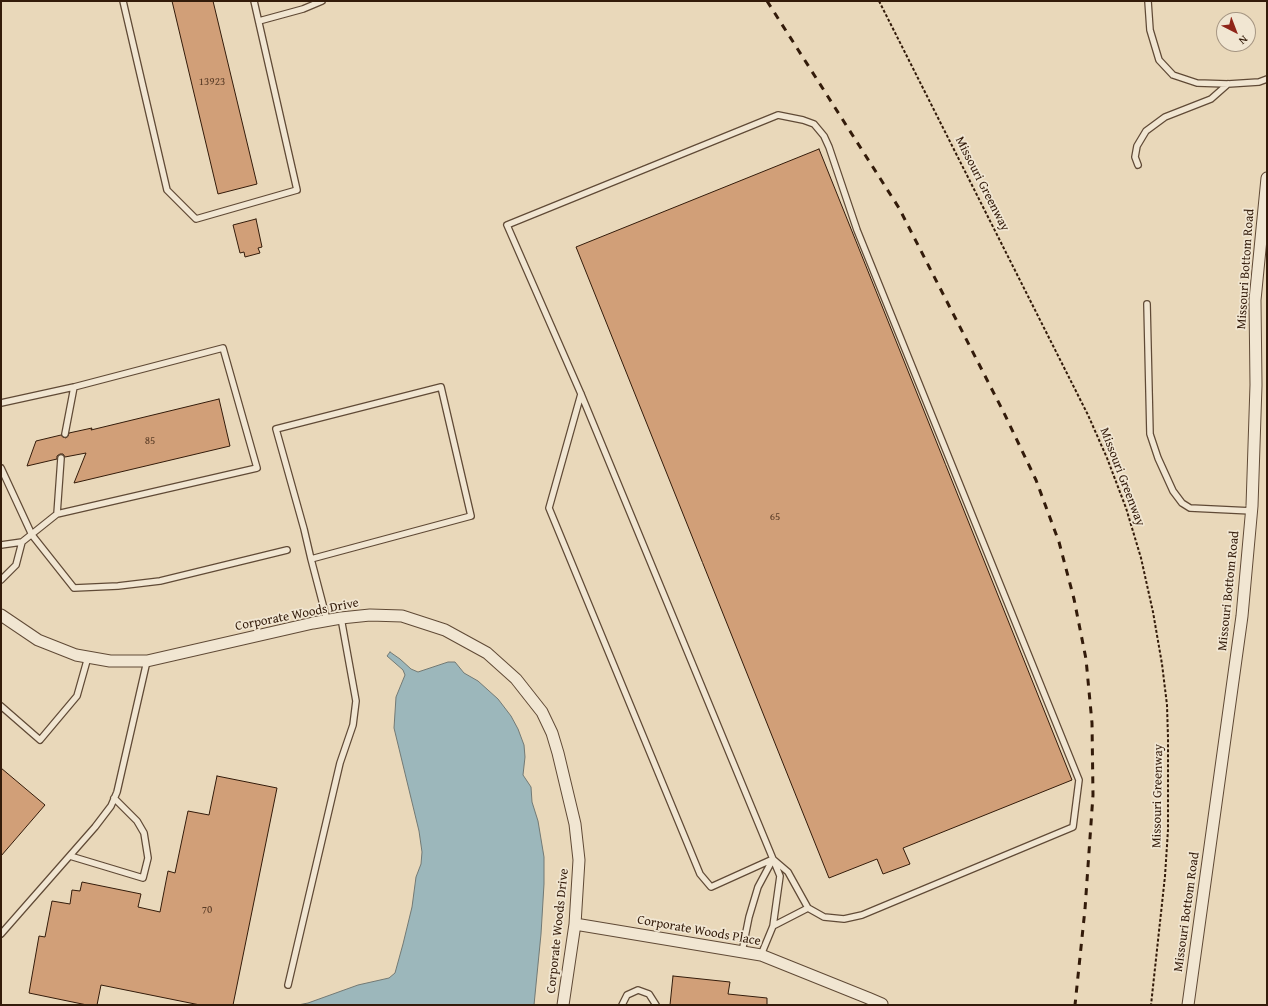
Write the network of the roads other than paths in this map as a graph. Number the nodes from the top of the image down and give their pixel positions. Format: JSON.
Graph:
{"nodes":[{"id":1,"x":123,"y":1,"type":"edge"},
{"id":2,"x":254,"y":1,"type":"edge"},
{"id":3,"x":322,"y":1,"type":"edge"},
{"id":4,"x":1148,"y":1,"type":"edge"},
{"id":5,"x":259,"y":21,"type":"junction"},
{"id":6,"x":1267,"y":79,"type":"edge"},
{"id":7,"x":1228,"y":84,"type":"junction"},
{"id":8,"x":1138,"y":165,"type":"dead end"},
{"id":9,"x":1267,"y":178,"type":"edge"},
{"id":10,"x":1148,"y":304,"type":"dead end"},
{"id":11,"x":74,"y":387,"type":"junction"},
{"id":12,"x":581,"y":394,"type":"junction"},
{"id":13,"x":1,"y":402,"type":"edge"},
{"id":14,"x":65,"y":434,"type":"dead end"},
{"id":15,"x":61,"y":458,"type":"dead end"},
{"id":16,"x":1,"y":468,"type":"edge"},
{"id":17,"x":1252,"y":511,"type":"junction"},
{"id":18,"x":57,"y":514,"type":"junction"},
{"id":19,"x":32,"y":535,"type":"junction"},
{"id":20,"x":22,"y":542,"type":"junction"},
{"id":21,"x":1,"y":545,"type":"edge"},
{"id":22,"x":288,"y":550,"type":"dead end"},
{"id":23,"x":311,"y":558,"type":"junction"},
{"id":24,"x":1,"y":580,"type":"edge"},
{"id":25,"x":1,"y":615,"type":"edge"},
{"id":26,"x":341,"y":618,"type":"junction"},
{"id":27,"x":328,"y":620,"type":"junction"},
{"id":28,"x":88,"y":657,"type":"junction"},
{"id":29,"x":147,"y":661,"type":"junction"},
{"id":30,"x":1,"y":706,"type":"edge"},
{"id":31,"x":114,"y":798,"type":"junction"},
{"id":32,"x":70,"y":856,"type":"junction"},
{"id":33,"x":773,"y":859,"type":"junction"},
{"id":34,"x":808,"y":908,"type":"junction"},
{"id":35,"x":575,"y":924,"type":"junction"},
{"id":36,"x":773,"y":926,"type":"junction"},
{"id":37,"x":1,"y":934,"type":"edge"},
{"id":38,"x":742,"y":952,"type":"junction"},
{"id":39,"x":761,"y":955,"type":"junction"},
{"id":40,"x":288,"y":984,"type":"dead end"},
{"id":41,"x":563,"y":1005,"type":"edge"},
{"id":42,"x":622,"y":1005,"type":"edge"},
{"id":43,"x":656,"y":1005,"type":"edge"},
{"id":44,"x":881,"y":1005,"type":"edge"},
{"id":45,"x":1188,"y":1005,"type":"edge"}],
"edges":[{"from":1,"to":5,"type":"lane"},
{"from":2,"to":5,"type":"lane"},
{"from":3,"to":5,"type":"lane"},
{"from":4,"to":7,"type":"lane"},
{"from":6,"to":7,"type":"lane"},
{"from":7,"to":8,"type":"lane"},
{"from":9,"to":17,"type":"street","name":"Missouri Bottom Road"},
{"from":10,"to":17,"type":"lane"},
{"from":11,"to":13,"type":"lane"},
{"from":11,"to":14,"type":"lane"},
{"from":11,"to":18,"type":"lane"},
{"from":12,"to":33,"type":"lane"},
{"from":12,"to":33,"type":"lane"},
{"from":12,"to":34,"type":"lane"},
{"from":15,"to":18,"type":"lane"},
{"from":16,"to":19,"type":"lane"},
{"from":17,"to":45,"type":"street","name":"Missouri Bottom Road"},
{"from":18,"to":19,"type":"lane"},
{"from":19,"to":20,"type":"lane"},
{"from":19,"to":22,"type":"lane"},
{"from":20,"to":21,"type":"lane"},
{"from":20,"to":24,"type":"lane"},
{"from":23,"to":23,"type":"lane"},
{"from":23,"to":27,"type":"lane"},
{"from":25,"to":28,"type":"street","name":"Corporate Woods Drive"},
{"from":26,"to":27,"type":"street","name":"Corporate Woods Drive"},
{"from":26,"to":35,"type":"street","name":"Corporate Woods Drive"},
{"from":26,"to":40,"type":"lane"},
{"from":27,"to":29,"type":"street","name":"Corporate Woods Drive"},
{"from":28,"to":29,"type":"street","name":"Corporate Woods Drive"},
{"from":28,"to":30,"type":"lane"},
{"from":29,"to":31,"type":"lane"},
{"from":31,"to":32,"type":"lane"},
{"from":31,"to":32,"type":"lane"},
{"from":32,"to":37,"type":"lane"},
{"from":33,"to":34,"type":"lane"},
{"from":33,"to":36,"type":"lane"},
{"from":33,"to":38,"type":"lane"},
{"from":34,"to":36,"type":"lane"},
{"from":35,"to":38,"type":"street","name":"Corporate Woods Place"},
{"from":35,"to":41,"type":"street","name":"Corporate Woods Drive"},
{"from":36,"to":39,"type":"lane"},
{"from":38,"to":39,"type":"street","name":"Corporate Woods Place"},
{"from":39,"to":44,"type":"street","name":"Corporate Woods Place"},
{"from":42,"to":43,"type":"lane"}]}
